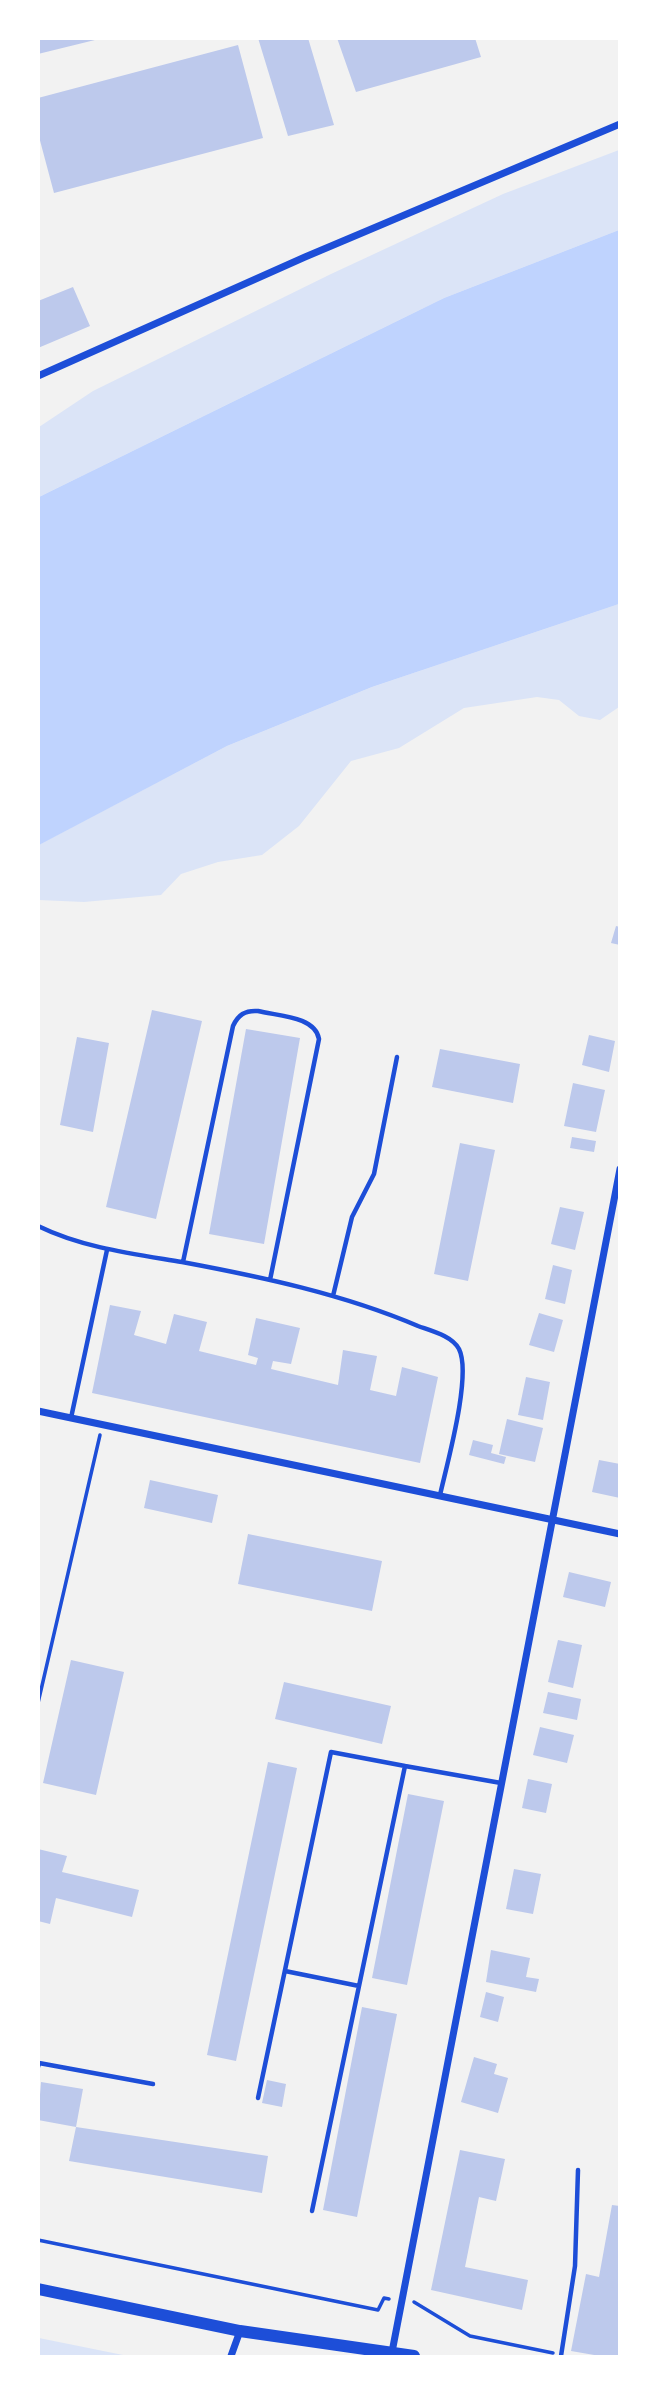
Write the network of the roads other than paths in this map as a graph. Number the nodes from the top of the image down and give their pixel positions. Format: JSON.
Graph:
{"nodes":[{"id":1,"x":620,"y":124,"type":"edge"},
{"id":2,"x":38,"y":376,"type":"edge"},
{"id":3,"x":397,"y":1057,"type":"dead end"},
{"id":4,"x":620,"y":1169,"type":"edge"},
{"id":5,"x":38,"y":1226,"type":"edge"},
{"id":6,"x":107,"y":1250,"type":"junction"},
{"id":7,"x":183,"y":1262,"type":"junction"},
{"id":8,"x":270,"y":1280,"type":"junction"},
{"id":9,"x":333,"y":1296,"type":"junction"},
{"id":10,"x":38,"y":1411,"type":"edge"},
{"id":11,"x":71,"y":1418,"type":"junction"},
{"id":12,"x":440,"y":1496,"type":"junction"},
{"id":13,"x":553,"y":1520,"type":"junction"},
{"id":14,"x":620,"y":1534,"type":"edge"},
{"id":15,"x":405,"y":1766,"type":"junction"},
{"id":16,"x":502,"y":1783,"type":"junction"},
{"id":17,"x":285,"y":1971,"type":"junction"},
{"id":18,"x":359,"y":1986,"type":"junction"},
{"id":19,"x":39,"y":2065,"type":"edge"},
{"id":20,"x":153,"y":2084,"type":"dead end"},
{"id":21,"x":258,"y":2098,"type":"dead end"},
{"id":22,"x":578,"y":2170,"type":"dead end"},
{"id":23,"x":312,"y":2211,"type":"dead end"},
{"id":24,"x":38,"y":2289,"type":"edge"},
{"id":25,"x":240,"y":2332,"type":"junction"},
{"id":26,"x":392,"y":2352,"type":"junction"},
{"id":27,"x":561,"y":2356,"type":"edge"},
{"id":28,"x":231,"y":2357,"type":"edge"},
{"id":29,"x":414,"y":2357,"type":"edge"}],
"edges":[{"from":1,"to":2,"type":"street"},
{"from":3,"to":9,"type":"lane"},
{"from":4,"to":13,"type":"street"},
{"from":5,"to":6,"type":"lane"},
{"from":6,"to":7,"type":"lane"},
{"from":6,"to":11,"type":"lane"},
{"from":7,"to":8,"type":"lane"},
{"from":7,"to":8,"type":"lane"},
{"from":8,"to":9,"type":"lane"},
{"from":9,"to":12,"type":"lane"},
{"from":10,"to":11,"type":"street"},
{"from":11,"to":12,"type":"street"},
{"from":12,"to":13,"type":"street"},
{"from":13,"to":14,"type":"street"},
{"from":13,"to":16,"type":"street"},
{"from":15,"to":16,"type":"lane"},
{"from":15,"to":17,"type":"lane"},
{"from":15,"to":18,"type":"lane"},
{"from":16,"to":26,"type":"street"},
{"from":17,"to":18,"type":"lane"},
{"from":17,"to":21,"type":"lane"},
{"from":18,"to":23,"type":"lane"},
{"from":19,"to":20,"type":"lane"},
{"from":22,"to":27,"type":"lane"},
{"from":24,"to":25,"type":"main road"},
{"from":25,"to":26,"type":"main road"},
{"from":25,"to":28,"type":"street"},
{"from":26,"to":29,"type":"main road"}]}
